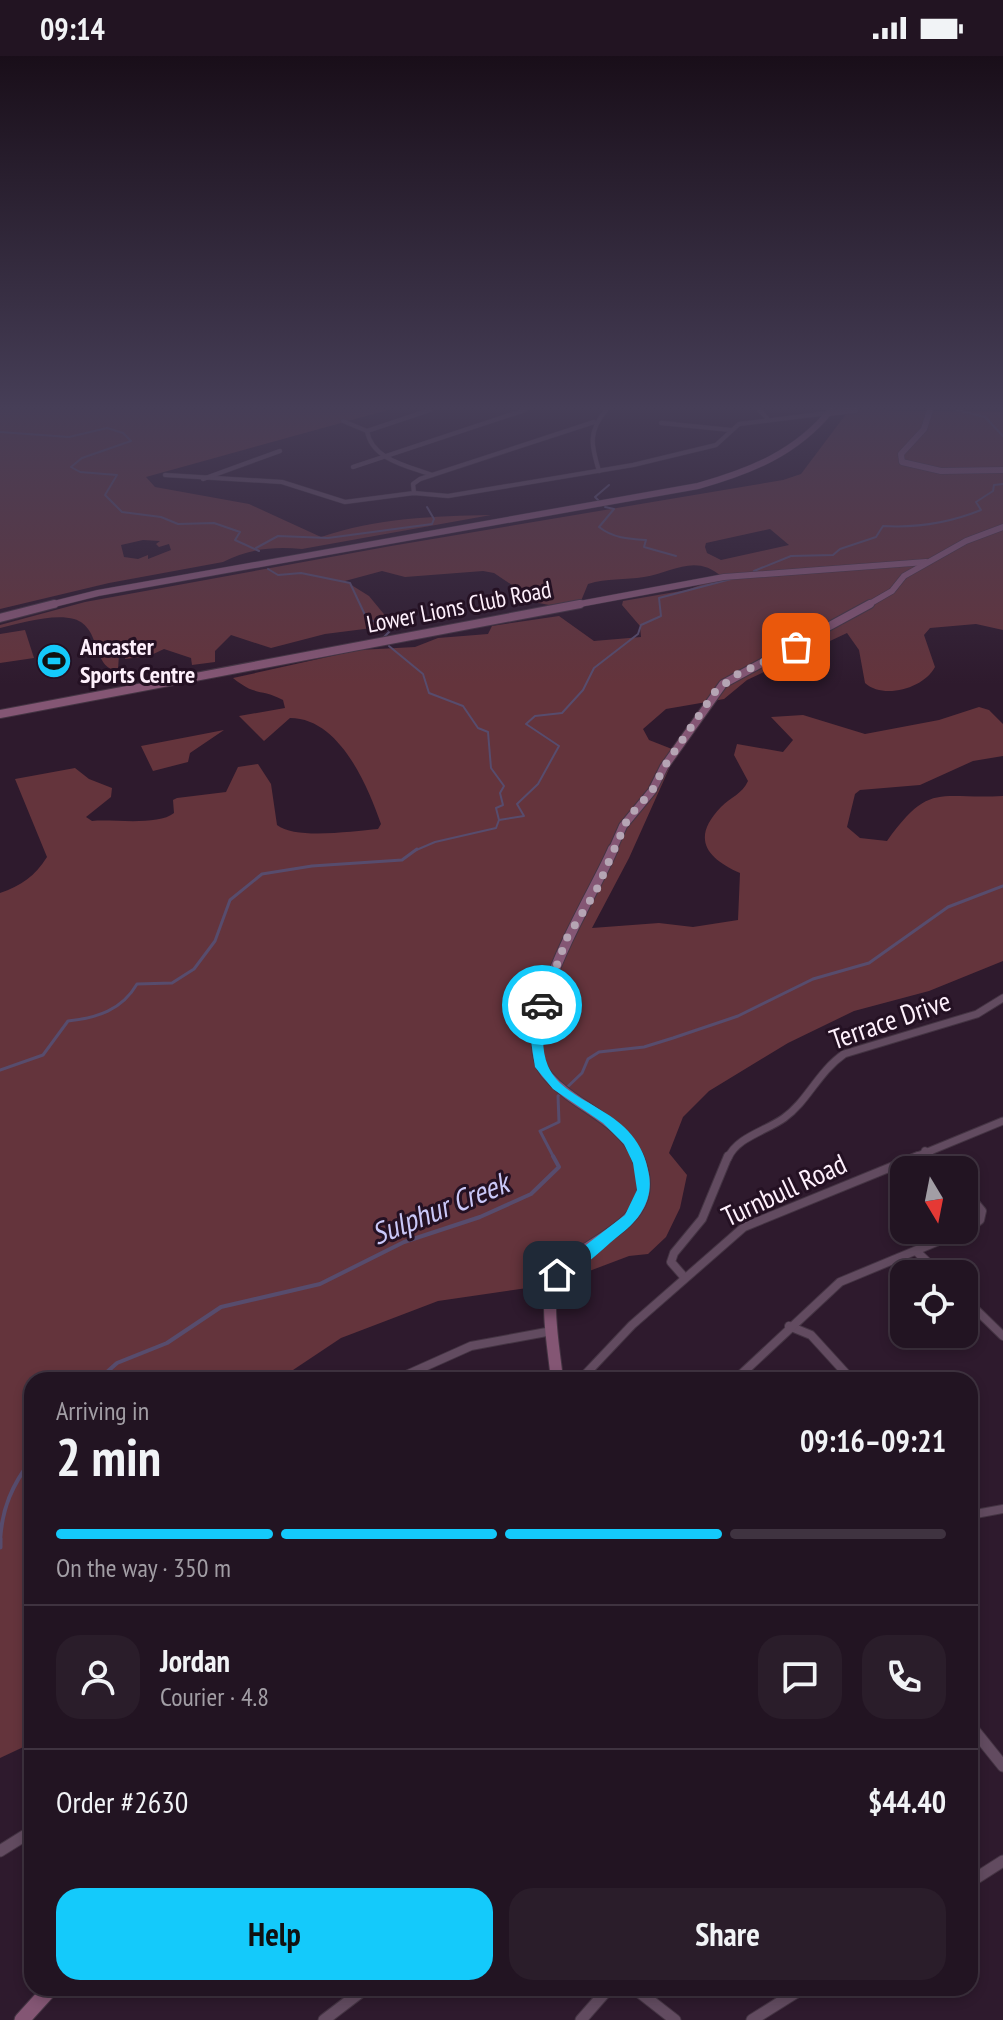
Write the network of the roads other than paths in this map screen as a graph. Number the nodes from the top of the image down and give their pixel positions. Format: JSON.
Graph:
{"nodes":[{"id":1,"x":610,"y":502,"type":"edge"},
{"id":2,"x":1003,"y":527,"type":"edge"},
{"id":3,"x":928,"y":562,"type":"junction"},
{"id":4,"x":0,"y":618,"type":"edge"},
{"id":5,"x":0,"y":714,"type":"edge"},
{"id":6,"x":1003,"y":998,"type":"edge"},
{"id":7,"x":1003,"y":1121,"type":"edge"},
{"id":8,"x":925,"y":1151,"type":"junction"},
{"id":9,"x":930,"y":1156,"type":"edge"},
{"id":10,"x":932,"y":1244,"type":"edge"},
{"id":11,"x":916,"y":1251,"type":"junction"},
{"id":12,"x":925,"y":1260,"type":"edge"},
{"id":13,"x":685,"y":1278,"type":"junction"},
{"id":14,"x":978,"y":1312,"type":"edge"},
{"id":15,"x":789,"y":1326,"type":"junction"},
{"id":16,"x":555,"y":1331,"type":"junction"},
{"id":17,"x":1003,"y":1336,"type":"edge"},
{"id":18,"x":409,"y":1372,"type":"edge"},
{"id":19,"x":557,"y":1372,"type":"edge"},
{"id":20,"x":587,"y":1372,"type":"edge"},
{"id":21,"x":743,"y":1372,"type":"edge"},
{"id":22,"x":845,"y":1372,"type":"edge"},
{"id":23,"x":1003,"y":1509,"type":"edge"},
{"id":24,"x":978,"y":1514,"type":"edge"},
{"id":25,"x":978,"y":1735,"type":"edge"},
{"id":26,"x":1003,"y":1766,"type":"edge"},
{"id":27,"x":24,"y":1836,"type":"edge"},
{"id":28,"x":0,"y":1851,"type":"edge"},
{"id":29,"x":1003,"y":1861,"type":"edge"},
{"id":30,"x":978,"y":1877,"type":"edge"},
{"id":31,"x":44,"y":1996,"type":"edge"},
{"id":32,"x":356,"y":1996,"type":"edge"},
{"id":33,"x":602,"y":1996,"type":"edge"},
{"id":34,"x":644,"y":1996,"type":"edge"},
{"id":35,"x":790,"y":1996,"type":"edge"},
{"id":36,"x":22,"y":2020,"type":"edge"},
{"id":37,"x":324,"y":2020,"type":"edge"},
{"id":38,"x":581,"y":2020,"type":"edge"},
{"id":39,"x":675,"y":2020,"type":"edge"},
{"id":40,"x":752,"y":2020,"type":"edge"}],
"edges":[{"from":1,"to":4,"type":"street"},
{"from":2,"to":3,"type":"street"},
{"from":3,"to":5,"type":"street","name":"Lower Lions Club Road"},
{"from":3,"to":16,"type":"street"},
{"from":6,"to":13,"type":"street","name":"Terrace Drive"},
{"from":7,"to":8,"type":"street","name":"Turnbull Road"},
{"from":8,"to":9,"type":"street"},
{"from":8,"to":13,"type":"street","name":"Turnbull Road"},
{"from":10,"to":11,"type":"street"},
{"from":11,"to":12,"type":"street"},
{"from":11,"to":15,"type":"street"},
{"from":13,"to":20,"type":"street","name":"Turnbull Road"},
{"from":14,"to":17,"type":"street"},
{"from":15,"to":21,"type":"street"},
{"from":15,"to":22,"type":"street"},
{"from":16,"to":18,"type":"street"},
{"from":16,"to":19,"type":"street"},
{"from":23,"to":24,"type":"street"},
{"from":25,"to":26,"type":"street"},
{"from":27,"to":28,"type":"street"},
{"from":29,"to":30,"type":"street"},
{"from":31,"to":36,"type":"street"},
{"from":32,"to":37,"type":"street"},
{"from":33,"to":38,"type":"street"},
{"from":34,"to":39,"type":"street"},
{"from":35,"to":40,"type":"street"}]}
